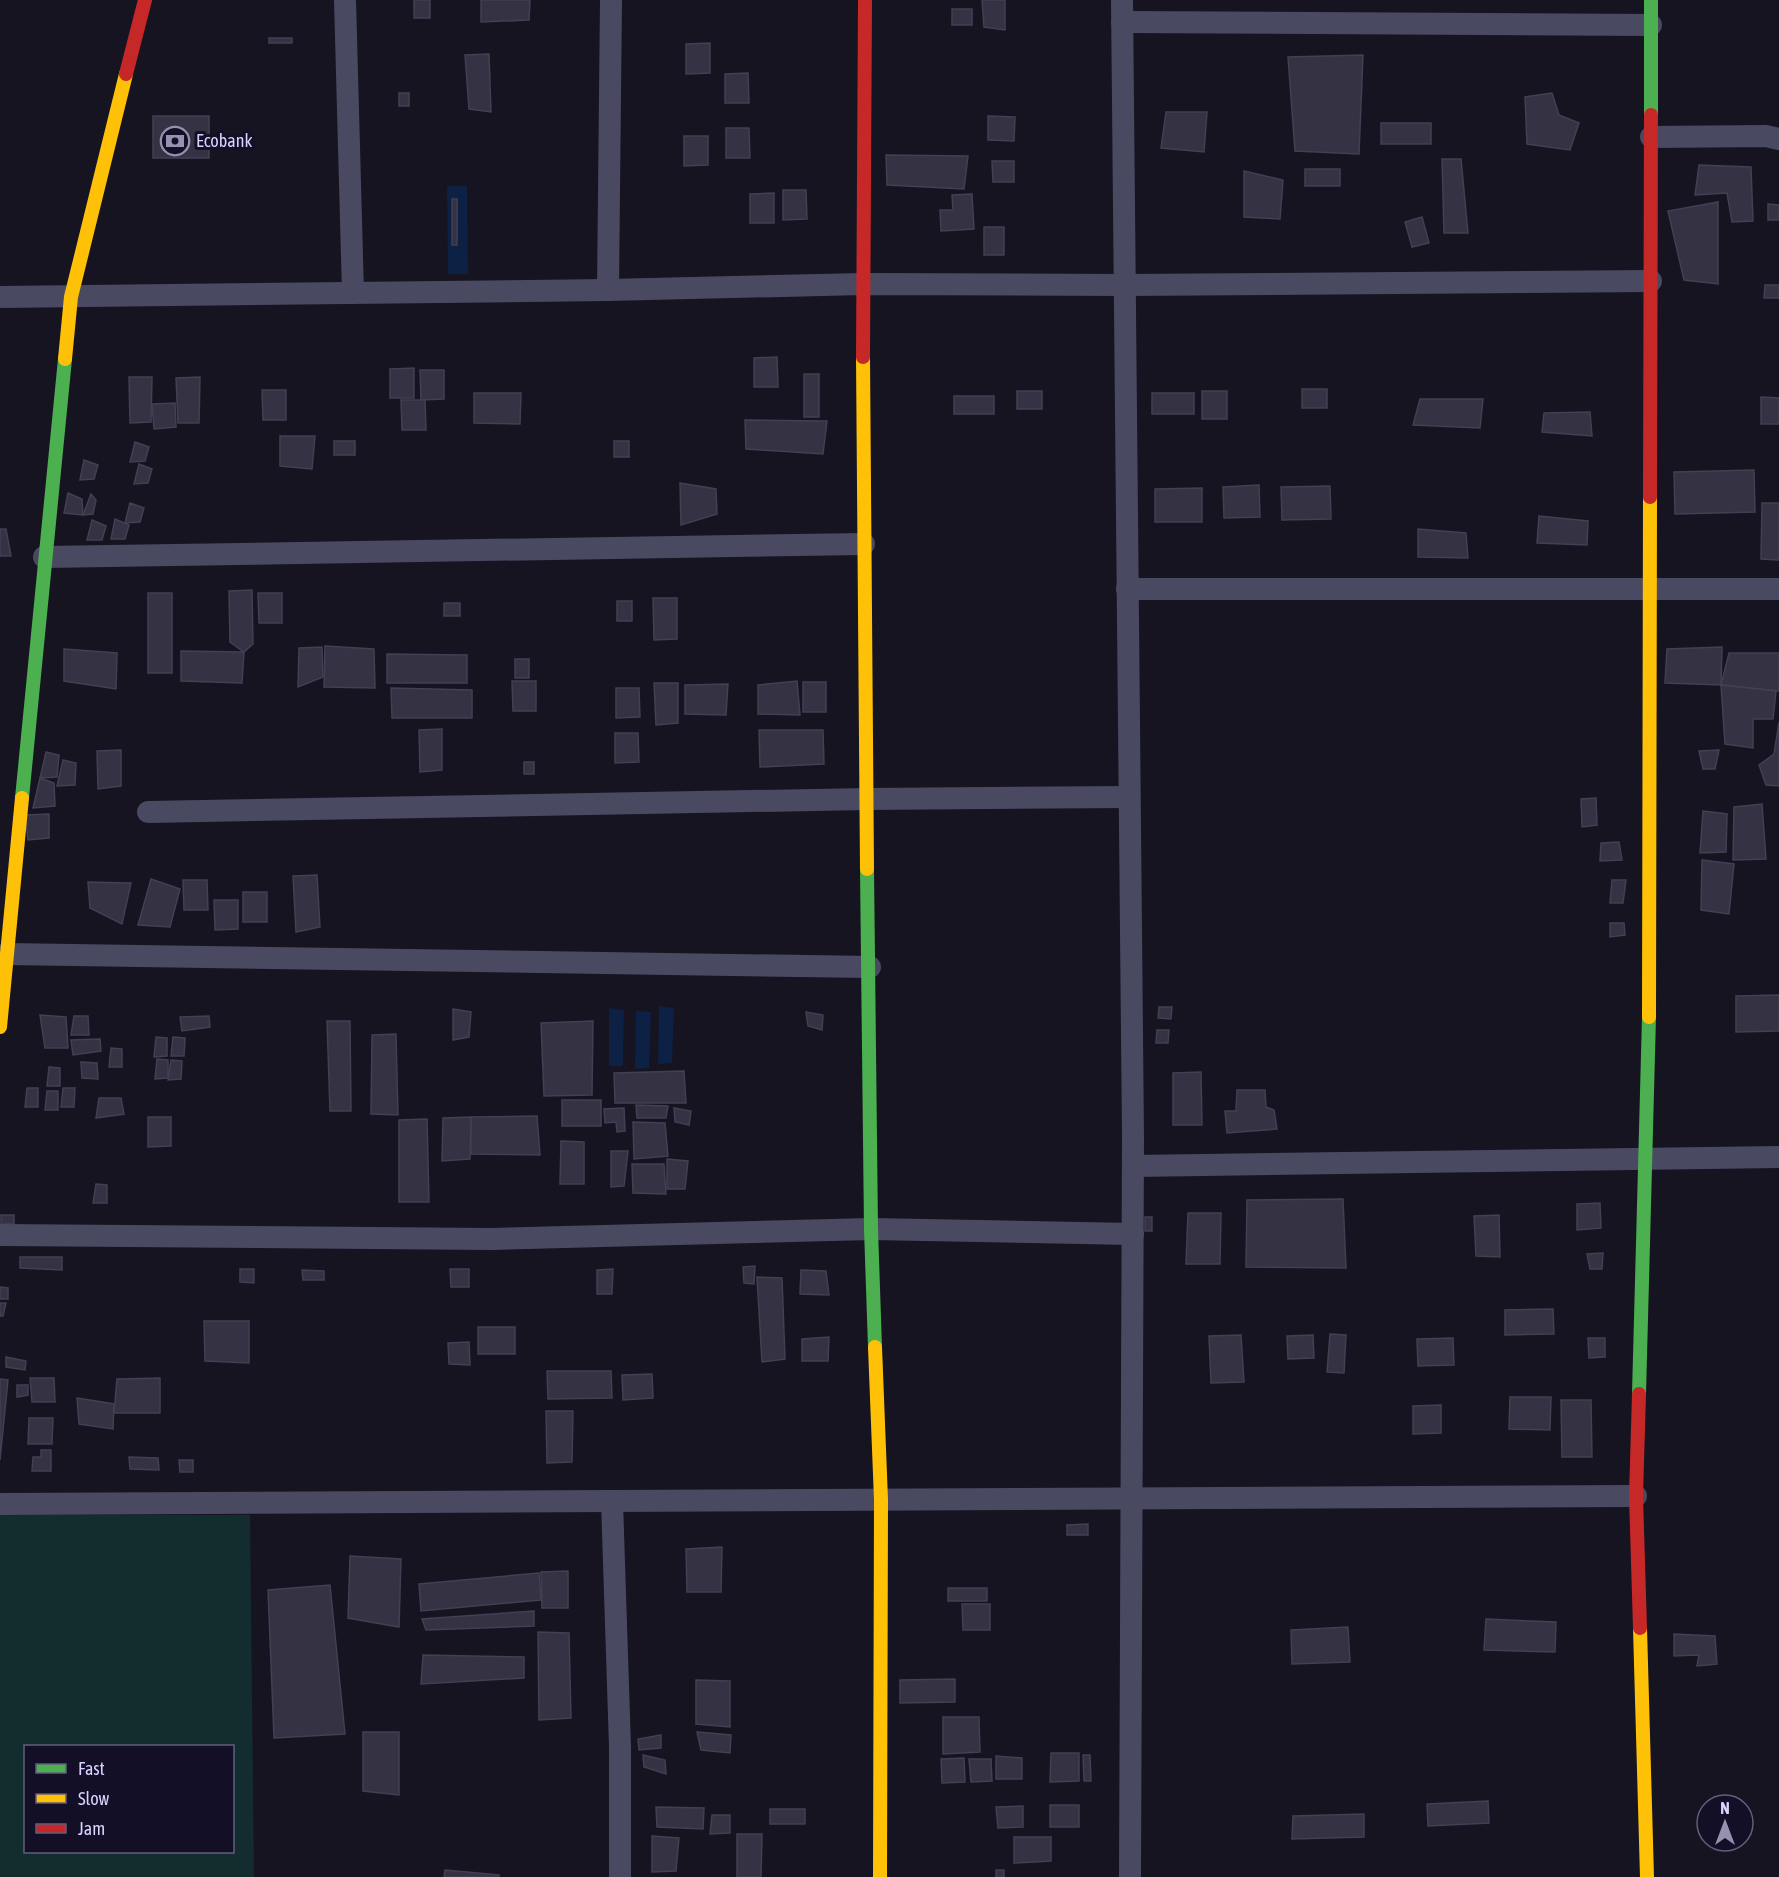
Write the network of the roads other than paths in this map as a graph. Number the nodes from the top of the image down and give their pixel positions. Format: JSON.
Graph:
{"nodes":[{"id":1,"x":145,"y":0,"type":"edge"},
{"id":2,"x":345,"y":0,"type":"edge"},
{"id":3,"x":611,"y":0,"type":"edge"},
{"id":4,"x":865,"y":0,"type":"edge"},
{"id":5,"x":1651,"y":0,"type":"edge"},
{"id":6,"x":1122,"y":11,"type":"edge"},
{"id":7,"x":1651,"y":25,"type":"junction"},
{"id":8,"x":1651,"y":137,"type":"junction"},
{"id":9,"x":1779,"y":139,"type":"edge"},
{"id":10,"x":1651,"y":281,"type":"junction"},
{"id":11,"x":862,"y":284,"type":"junction"},
{"id":12,"x":1124,"y":285,"type":"junction"},
{"id":13,"x":608,"y":290,"type":"junction"},
{"id":14,"x":353,"y":293,"type":"junction"},
{"id":15,"x":0,"y":297,"type":"edge"},
{"id":16,"x":71,"y":297,"type":"junction"},
{"id":17,"x":864,"y":544,"type":"junction"},
{"id":18,"x":44,"y":557,"type":"junction"},
{"id":19,"x":1127,"y":589,"type":"junction"},
{"id":20,"x":1650,"y":589,"type":"junction"},
{"id":21,"x":1779,"y":589,"type":"edge"},
{"id":22,"x":1128,"y":798,"type":"junction"},
{"id":23,"x":867,"y":799,"type":"junction"},
{"id":24,"x":148,"y":812,"type":"dead end"},
{"id":25,"x":5,"y":925,"type":"edge"},
{"id":26,"x":6,"y":954,"type":"junction"},
{"id":27,"x":870,"y":967,"type":"junction"},
{"id":28,"x":0,"y":1028,"type":"edge"},
{"id":29,"x":1779,"y":1157,"type":"edge"},
{"id":30,"x":1646,"y":1158,"type":"junction"},
{"id":31,"x":1133,"y":1166,"type":"junction"},
{"id":32,"x":871,"y":1229,"type":"junction"},
{"id":33,"x":1133,"y":1234,"type":"junction"},
{"id":34,"x":0,"y":1235,"type":"edge"},
{"id":35,"x":1636,"y":1496,"type":"junction"},
{"id":36,"x":1132,"y":1498,"type":"junction"},
{"id":37,"x":880,"y":1500,"type":"junction"},
{"id":38,"x":612,"y":1501,"type":"junction"},
{"id":39,"x":0,"y":1504,"type":"edge"},
{"id":40,"x":620,"y":1877,"type":"edge"},
{"id":41,"x":880,"y":1877,"type":"edge"},
{"id":42,"x":1130,"y":1877,"type":"edge"},
{"id":43,"x":1647,"y":1877,"type":"edge"}],
"edges":[{"from":1,"to":16,"type":"street"},
{"from":2,"to":14,"type":"street"},
{"from":3,"to":13,"type":"street"},
{"from":4,"to":11,"type":"street"},
{"from":5,"to":7,"type":"street"},
{"from":6,"to":7,"type":"street"},
{"from":6,"to":12,"type":"street"},
{"from":7,"to":8,"type":"street"},
{"from":8,"to":9,"type":"street"},
{"from":8,"to":10,"type":"street"},
{"from":10,"to":12,"type":"street"},
{"from":10,"to":20,"type":"street"},
{"from":11,"to":12,"type":"street"},
{"from":11,"to":13,"type":"street"},
{"from":11,"to":17,"type":"street"},
{"from":12,"to":19,"type":"street"},
{"from":13,"to":14,"type":"street"},
{"from":14,"to":16,"type":"street"},
{"from":15,"to":16,"type":"street"},
{"from":16,"to":18,"type":"street"},
{"from":17,"to":18,"type":"street"},
{"from":17,"to":23,"type":"street"},
{"from":18,"to":25,"type":"street"},
{"from":19,"to":20,"type":"street"},
{"from":19,"to":22,"type":"street"},
{"from":20,"to":21,"type":"street"},
{"from":20,"to":30,"type":"street"},
{"from":22,"to":23,"type":"street"},
{"from":22,"to":31,"type":"street"},
{"from":23,"to":24,"type":"street"},
{"from":23,"to":27,"type":"street"},
{"from":25,"to":26,"type":"street"},
{"from":26,"to":27,"type":"street"},
{"from":26,"to":28,"type":"street"},
{"from":27,"to":32,"type":"street"},
{"from":29,"to":30,"type":"street"},
{"from":30,"to":31,"type":"street"},
{"from":30,"to":35,"type":"street"},
{"from":31,"to":33,"type":"street"},
{"from":32,"to":33,"type":"street"},
{"from":32,"to":34,"type":"street"},
{"from":32,"to":37,"type":"street"},
{"from":33,"to":36,"type":"street"},
{"from":35,"to":36,"type":"street"},
{"from":35,"to":43,"type":"street"},
{"from":36,"to":37,"type":"street"},
{"from":36,"to":42,"type":"street"},
{"from":37,"to":38,"type":"street"},
{"from":37,"to":41,"type":"street"},
{"from":38,"to":39,"type":"street"},
{"from":38,"to":40,"type":"street"}]}
